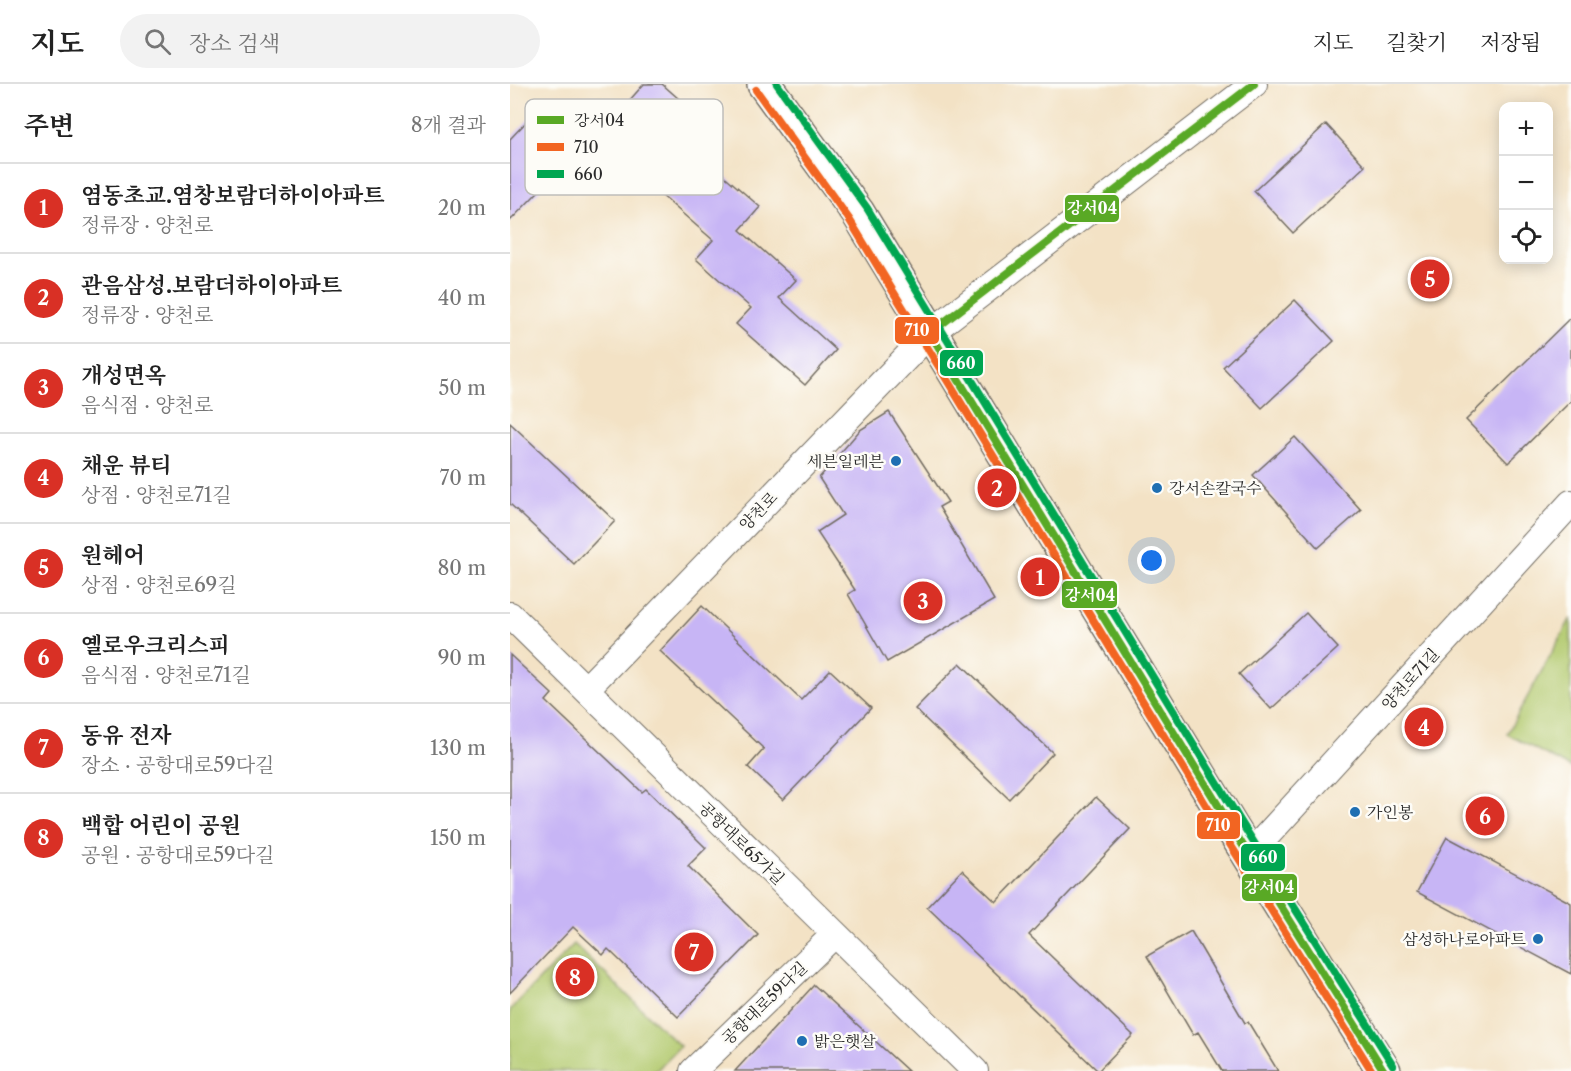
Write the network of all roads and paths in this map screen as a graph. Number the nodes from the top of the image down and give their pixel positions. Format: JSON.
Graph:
{"nodes":[{"id":1,"x":764,"y":84,"type":"edge"},
{"id":2,"x":1254,"y":84,"type":"edge"},
{"id":3,"x":930,"y":333,"type":"junction"},
{"id":4,"x":1571,"y":503,"type":"edge"},
{"id":5,"x":510,"y":615,"type":"edge"},
{"id":6,"x":586,"y":689,"type":"junction"},
{"id":7,"x":1250,"y":855,"type":"junction"},
{"id":8,"x":836,"y":934,"type":"junction"},
{"id":9,"x":693,"y":1071,"type":"edge"},
{"id":10,"x":975,"y":1071,"type":"edge"},
{"id":11,"x":1384,"y":1071,"type":"edge"}],
"edges":[{"from":1,"to":3,"type":"main road"},
{"from":2,"to":3,"type":"street","name":"양천로"},
{"from":3,"to":6,"type":"street","name":"양천로"},
{"from":3,"to":7,"type":"main road"},
{"from":4,"to":7,"type":"street","name":"양천로71길"},
{"from":5,"to":6,"type":"street","name":"공항대로65가길"},
{"from":6,"to":8,"type":"street","name":"공항대로65가길"},
{"from":7,"to":11,"type":"main road"},
{"from":8,"to":9,"type":"street","name":"공항대로59다길"},
{"from":8,"to":10,"type":"street","name":"공항대로65가길"}]}
